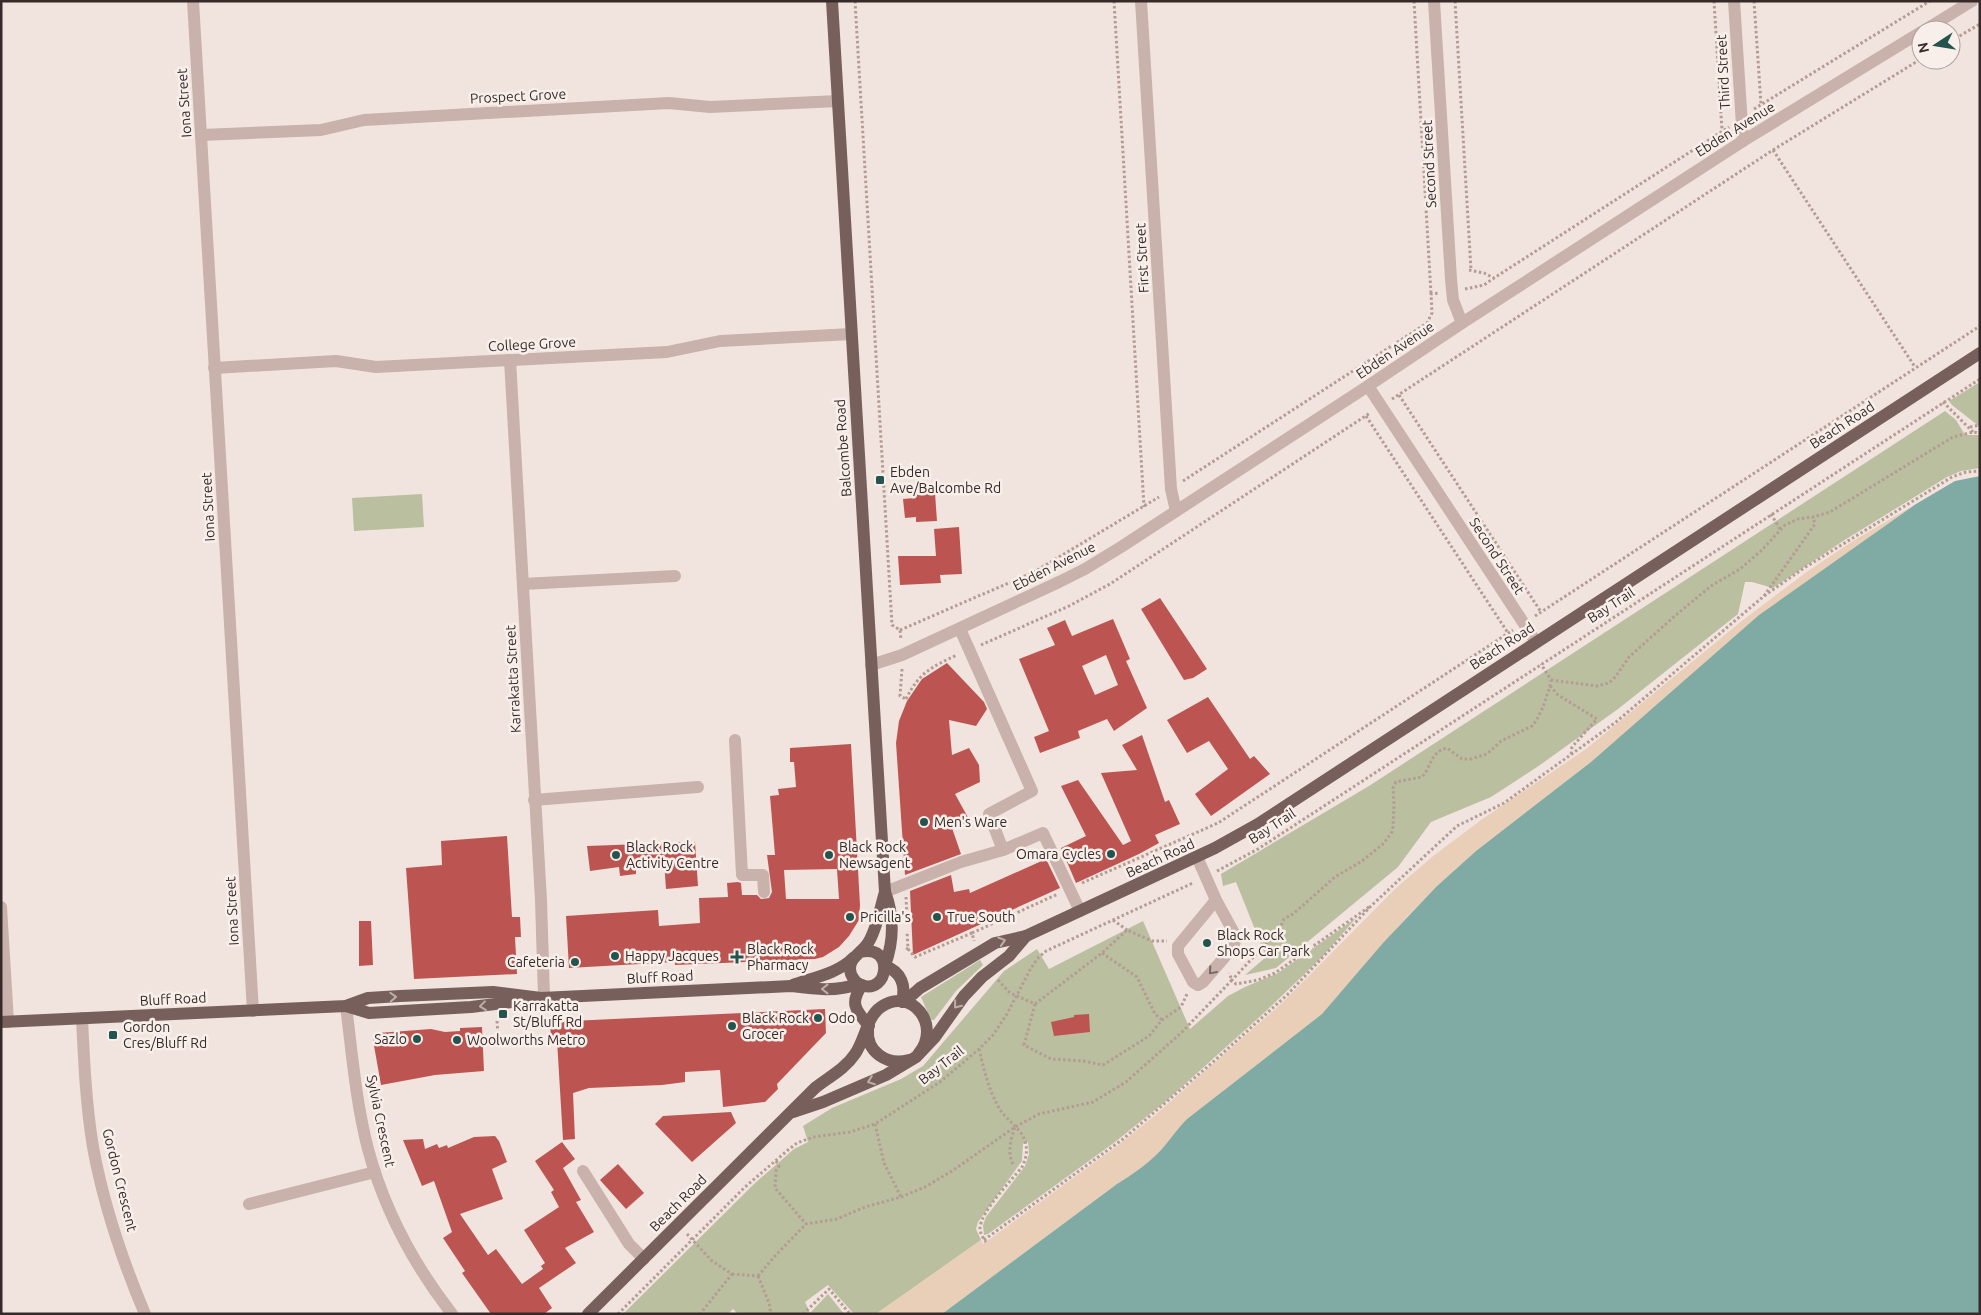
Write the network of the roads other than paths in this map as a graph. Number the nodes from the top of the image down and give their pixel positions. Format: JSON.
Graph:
{"nodes":[{"id":1,"x":193,"y":1,"type":"edge"},
{"id":2,"x":832,"y":1,"type":"edge"},
{"id":3,"x":1141,"y":1,"type":"edge"},
{"id":4,"x":1434,"y":1,"type":"edge"},
{"id":5,"x":1734,"y":1,"type":"edge"},
{"id":6,"x":1972,"y":1,"type":"edge"},
{"id":7,"x":1941,"y":20,"type":"edge"},
{"id":8,"x":1911,"y":38,"type":"edge"},
{"id":9,"x":838,"y":101,"type":"junction"},
{"id":10,"x":201,"y":135,"type":"junction"},
{"id":11,"x":1743,"y":141,"type":"junction"},
{"id":12,"x":1462,"y":323,"type":"junction"},
{"id":13,"x":852,"y":334,"type":"junction"},
{"id":14,"x":1980,"y":353,"type":"edge"},
{"id":15,"x":510,"y":360,"type":"junction"},
{"id":16,"x":214,"y":368,"type":"junction"},
{"id":17,"x":1368,"y":386,"type":"junction"},
{"id":18,"x":1176,"y":512,"type":"junction"},
{"id":19,"x":675,"y":576,"type":"dead end"},
{"id":20,"x":523,"y":584,"type":"junction"},
{"id":21,"x":960,"y":629,"type":"junction"},
{"id":22,"x":1536,"y":642,"type":"junction"},
{"id":23,"x":871,"y":665,"type":"junction"},
{"id":24,"x":735,"y":740,"type":"dead end"},
{"id":25,"x":698,"y":787,"type":"dead end"},
{"id":26,"x":534,"y":800,"type":"junction"},
{"id":27,"x":1003,"y":850,"type":"junction"},
{"id":28,"x":1197,"y":857,"type":"junction"},
{"id":29,"x":764,"y":892,"type":"dead end"},
{"id":30,"x":884,"y":892,"type":"junction"},
{"id":31,"x":1216,"y":900,"type":"junction"},
{"id":32,"x":1,"y":906,"type":"edge"},
{"id":33,"x":1080,"y":911,"type":"junction"},
{"id":34,"x":1026,"y":936,"type":"junction"},
{"id":35,"x":857,"y":955,"type":"junction"},
{"id":36,"x":885,"y":965,"type":"junction"},
{"id":37,"x":860,"y":985,"type":"junction"},
{"id":38,"x":791,"y":986,"type":"junction"},
{"id":39,"x":544,"y":997,"type":"junction"},
{"id":40,"x":903,"y":1002,"type":"junction"},
{"id":41,"x":346,"y":1006,"type":"junction"},
{"id":42,"x":253,"y":1011,"type":"junction"},
{"id":43,"x":82,"y":1018,"type":"junction"},
{"id":44,"x":5,"y":1022,"type":"edge"},
{"id":45,"x":868,"y":1027,"type":"junction"},
{"id":46,"x":916,"y":1056,"type":"junction"},
{"id":47,"x":791,"y":1113,"type":"junction"},
{"id":48,"x":375,"y":1172,"type":"junction"},
{"id":49,"x":583,"y":1172,"type":"dead end"},
{"id":50,"x":249,"y":1204,"type":"dead end"},
{"id":51,"x":644,"y":1259,"type":"junction"},
{"id":52,"x":145,"y":1314,"type":"edge"},
{"id":53,"x":452,"y":1314,"type":"edge"},
{"id":54,"x":588,"y":1314,"type":"edge"}],
"edges":[{"from":1,"to":10,"type":"street","name":"Iona Street"},
{"from":2,"to":9,"type":"main road","name":"Balcombe Road"},
{"from":3,"to":18,"type":"street","name":"First Street"},
{"from":4,"to":12,"type":"street","name":"Second Street"},
{"from":5,"to":11,"type":"street","name":"Third Street"},
{"from":6,"to":7,"type":"street"},
{"from":8,"to":11,"type":"street","name":"Ebden Avenue"},
{"from":9,"to":10,"type":"street","name":"Prospect Grove"},
{"from":9,"to":13,"type":"main road","name":"Balcombe Road"},
{"from":10,"to":16,"type":"street","name":"Iona Street"},
{"from":11,"to":12,"type":"street","name":"Ebden Avenue"},
{"from":12,"to":17,"type":"street","name":"Ebden Avenue"},
{"from":13,"to":15,"type":"street","name":"College Grove"},
{"from":13,"to":23,"type":"main road","name":"Balcombe Road"},
{"from":14,"to":22,"type":"main road","name":"Beach Road"},
{"from":15,"to":16,"type":"street","name":"College Grove"},
{"from":15,"to":20,"type":"street","name":"Karrakatta Street"},
{"from":16,"to":42,"type":"street","name":"Iona Street"},
{"from":17,"to":18,"type":"street","name":"Ebden Avenue"},
{"from":17,"to":22,"type":"street","name":"Second Street"},
{"from":18,"to":21,"type":"street","name":"Ebden Avenue"},
{"from":19,"to":20,"type":"street"},
{"from":20,"to":26,"type":"street","name":"Karrakatta Street"},
{"from":21,"to":23,"type":"street","name":"Ebden Avenue"},
{"from":21,"to":27,"type":"street"},
{"from":22,"to":28,"type":"main road","name":"Beach Road"},
{"from":23,"to":30,"type":"main road","name":"Balcombe Road"},
{"from":24,"to":29,"type":"street"},
{"from":25,"to":26,"type":"street"},
{"from":26,"to":39,"type":"street","name":"Karrakatta Street"},
{"from":27,"to":30,"type":"street"},
{"from":27,"to":33,"type":"street"},
{"from":28,"to":31,"type":"street"},
{"from":28,"to":33,"type":"main road","name":"Beach Road"},
{"from":30,"to":35,"type":"main road","name":"Balcombe Road"},
{"from":30,"to":36,"type":"main road","name":"Balcombe Road"},
{"from":31,"to":31,"type":"street","one_way":true},
{"from":32,"to":44,"type":"street"},
{"from":33,"to":34,"type":"main road","name":"Beach Road"},
{"from":40,"to":34,"type":"main road","name":"Beach Road","one_way":true},
{"from":34,"to":46,"type":"main road","name":"Beach Road","one_way":true},
{"from":35,"to":36,"type":"main road"},
{"from":35,"to":37,"type":"main road"},
{"from":35,"to":38,"type":"main road","name":"Bluff Road"},
{"from":36,"to":37,"type":"main road","name":"Balcombe Road"},
{"from":36,"to":40,"type":"main road"},
{"from":37,"to":38,"type":"main road","name":"Bluff Road","one_way":true},
{"from":37,"to":45,"type":"main road"},
{"from":38,"to":39,"type":"main road","name":"Bluff Road"},
{"from":39,"to":41,"type":"main road","name":"Bluff Road"},
{"from":40,"to":45,"type":"main road","name":"Beach Road"},
{"from":40,"to":46,"type":"main road"},
{"from":41,"to":42,"type":"main road","name":"Bluff Road"},
{"from":41,"to":48,"type":"street","name":"Sylvia Crescent"},
{"from":42,"to":43,"type":"main road","name":"Bluff Road"},
{"from":43,"to":44,"type":"main road","name":"Bluff Road"},
{"from":43,"to":52,"type":"street","name":"Gordon Crescent"},
{"from":45,"to":46,"type":"main road"},
{"from":45,"to":47,"type":"main road","name":"Beach Road"},
{"from":46,"to":47,"type":"main road","name":"Beach Road","one_way":true},
{"from":47,"to":51,"type":"main road","name":"Beach Road"},
{"from":48,"to":50,"type":"street"},
{"from":48,"to":53,"type":"street","name":"Sylvia Crescent"},
{"from":49,"to":51,"type":"street"},
{"from":51,"to":54,"type":"main road","name":"Beach Road"}]}
